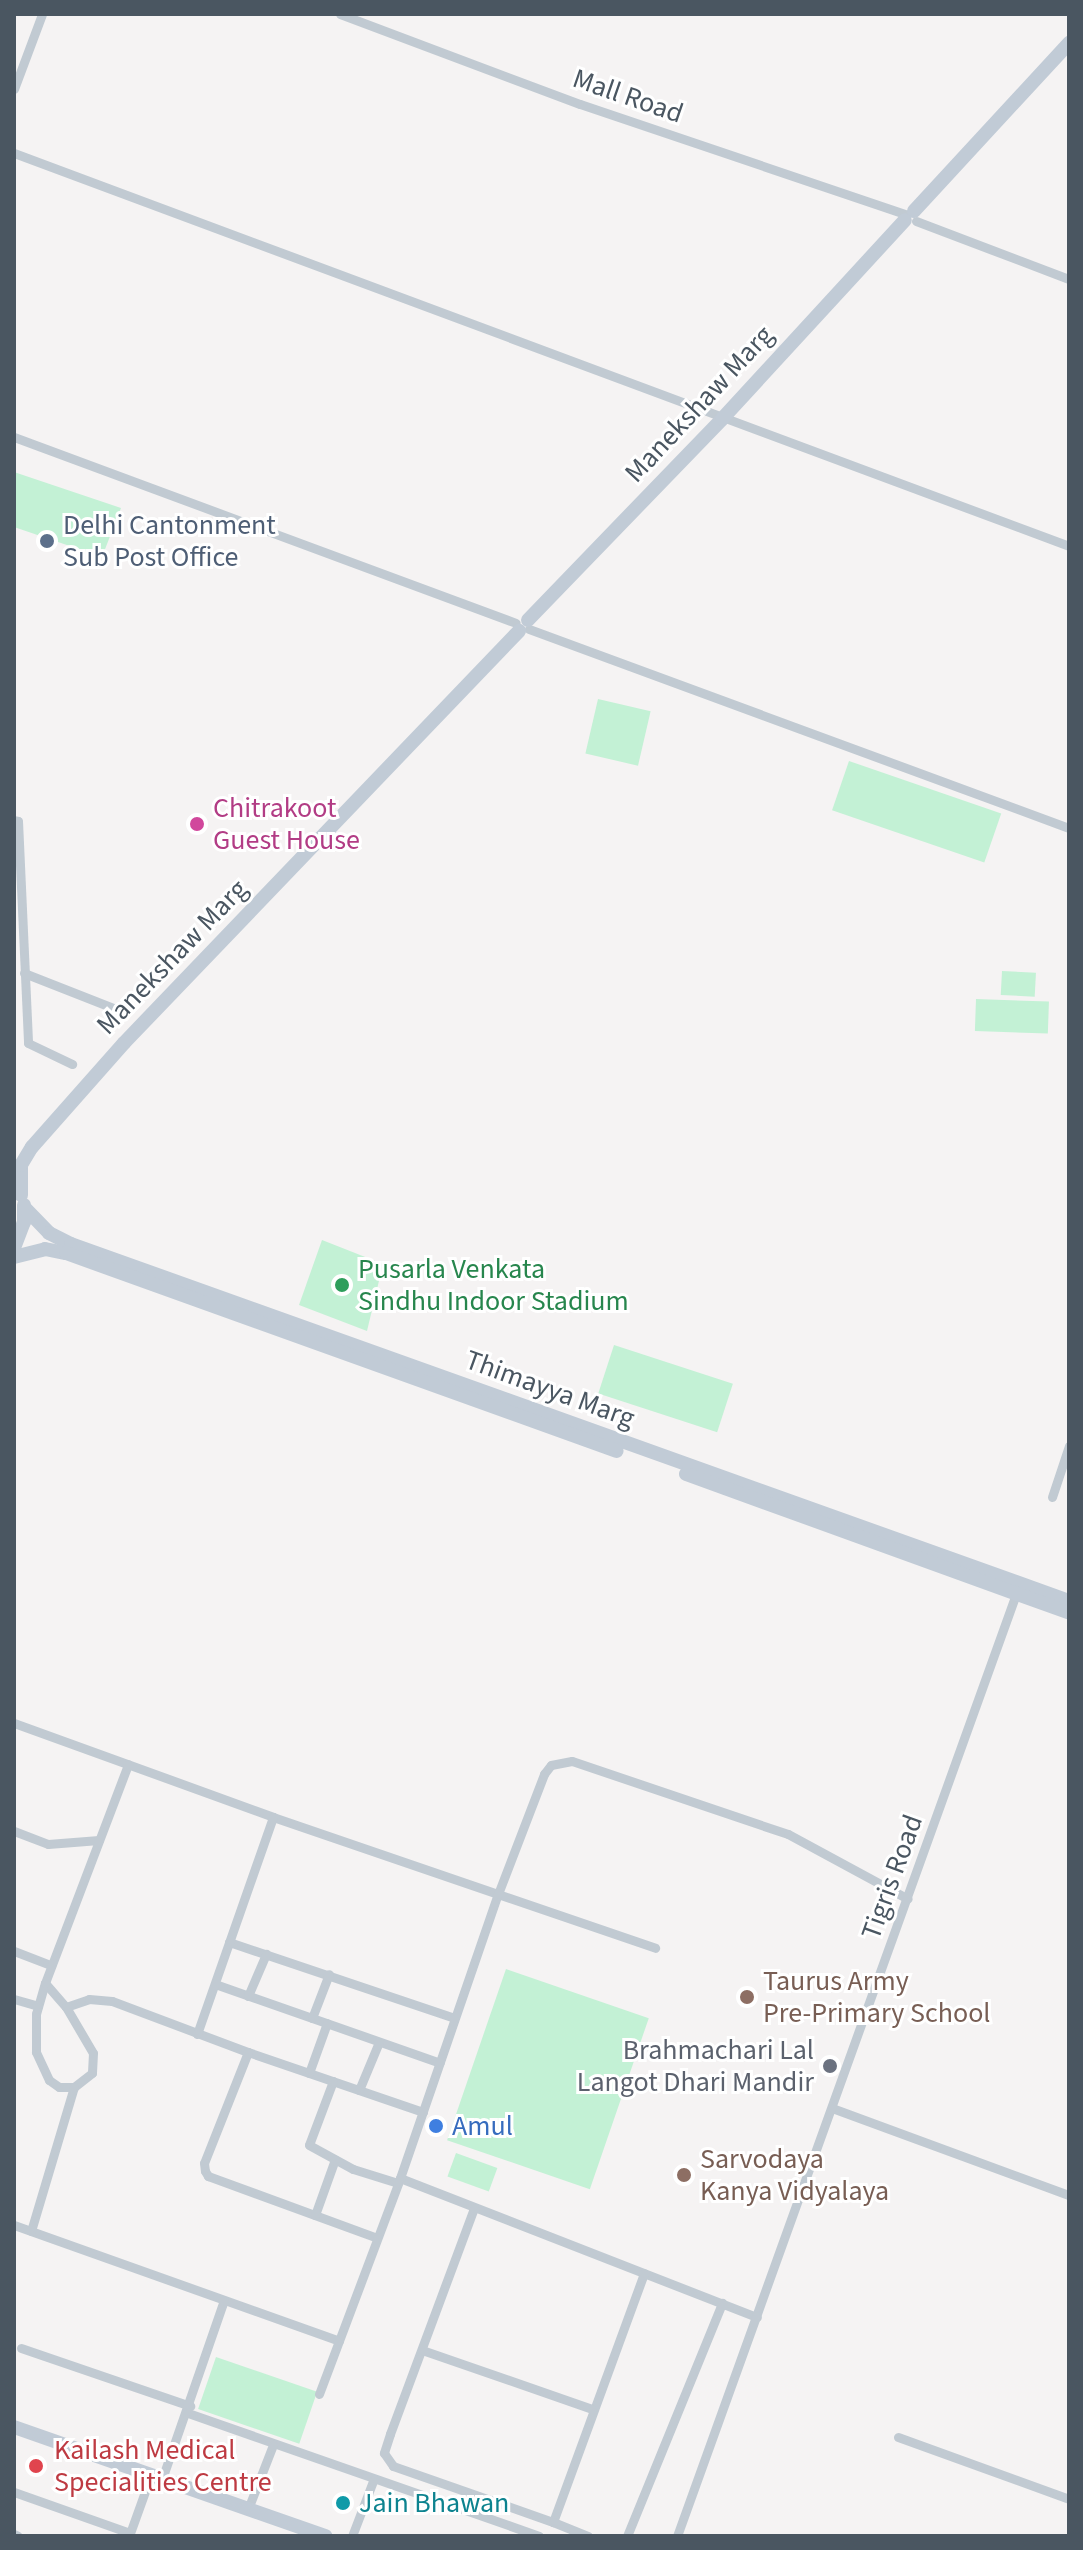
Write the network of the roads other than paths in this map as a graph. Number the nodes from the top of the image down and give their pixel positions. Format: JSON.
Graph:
{"nodes":[{"id":1,"x":42,"y":14,"type":"edge"},
{"id":2,"x":340,"y":14,"type":"edge"},
{"id":3,"x":1069,"y":43,"type":"edge"},
{"id":4,"x":14,"y":89,"type":"edge"},
{"id":5,"x":14,"y":153,"type":"edge"},
{"id":6,"x":910,"y":216,"type":"junction"},
{"id":7,"x":1069,"y":279,"type":"edge"},
{"id":8,"x":722,"y":419,"type":"junction"},
{"id":9,"x":14,"y":437,"type":"edge"},
{"id":10,"x":1069,"y":546,"type":"edge"},
{"id":11,"x":523,"y":626,"type":"junction"},
{"id":12,"x":14,"y":820,"type":"edge"},
{"id":13,"x":1069,"y":828,"type":"edge"},
{"id":14,"x":24,"y":973,"type":"junction"},
{"id":15,"x":121,"y":1011,"type":"dead end"},
{"id":16,"x":72,"y":1064,"type":"dead end"},
{"id":17,"x":32,"y":1147,"type":"junction"},
{"id":18,"x":14,"y":1159,"type":"edge"},
{"id":19,"x":20,"y":1195,"type":"edge"},
{"id":20,"x":14,"y":1248,"type":"edge"},
{"id":21,"x":14,"y":1257,"type":"edge"},
{"id":22,"x":544,"y":1422,"type":"junction"},
{"id":23,"x":1069,"y":1446,"type":"edge"},
{"id":24,"x":1052,"y":1497,"type":"dead end"},
{"id":25,"x":1016,"y":1594,"type":"junction"},
{"id":26,"x":1069,"y":1601,"type":"edge"},
{"id":27,"x":1069,"y":1613,"type":"edge"},
{"id":28,"x":14,"y":1723,"type":"edge"},
{"id":29,"x":128,"y":1764,"type":"junction"},
{"id":30,"x":273,"y":1817,"type":"junction"},
{"id":31,"x":14,"y":1831,"type":"edge"},
{"id":32,"x":99,"y":1840,"type":"junction"},
{"id":33,"x":498,"y":1894,"type":"junction"},
{"id":34,"x":908,"y":1899,"type":"junction"},
{"id":35,"x":229,"y":1942,"type":"junction"},
{"id":36,"x":655,"y":1948,"type":"dead end"},
{"id":37,"x":14,"y":1951,"type":"edge"},
{"id":38,"x":266,"y":1954,"type":"junction"},
{"id":39,"x":51,"y":1965,"type":"junction"},
{"id":40,"x":329,"y":1974,"type":"junction"},
{"id":41,"x":45,"y":1983,"type":"junction"},
{"id":42,"x":215,"y":1984,"type":"junction"},
{"id":43,"x":248,"y":1996,"type":"junction"},
{"id":44,"x":14,"y":1999,"type":"edge"},
{"id":45,"x":38,"y":2006,"type":"junction"},
{"id":46,"x":66,"y":2007,"type":"junction"},
{"id":47,"x":312,"y":2018,"type":"junction"},
{"id":48,"x":455,"y":2018,"type":"junction"},
{"id":49,"x":327,"y":2023,"type":"junction"},
{"id":50,"x":197,"y":2034,"type":"junction"},
{"id":51,"x":379,"y":2042,"type":"junction"},
{"id":52,"x":248,"y":2052,"type":"junction"},
{"id":53,"x":440,"y":2063,"type":"junction"},
{"id":54,"x":309,"y":2073,"type":"junction"},
{"id":55,"x":333,"y":2081,"type":"junction"},
{"id":56,"x":74,"y":2087,"type":"junction"},
{"id":57,"x":359,"y":2090,"type":"junction"},
{"id":58,"x":832,"y":2108,"type":"junction"},
{"id":59,"x":423,"y":2112,"type":"junction"},
{"id":60,"x":335,"y":2159,"type":"junction"},
{"id":61,"x":399,"y":2180,"type":"junction"},
{"id":62,"x":1069,"y":2195,"type":"edge"},
{"id":63,"x":474,"y":2208,"type":"junction"},
{"id":64,"x":315,"y":2215,"type":"junction"},
{"id":65,"x":14,"y":2225,"type":"edge"},
{"id":66,"x":31,"y":2231,"type":"junction"},
{"id":67,"x":377,"y":2238,"type":"junction"},
{"id":68,"x":644,"y":2273,"type":"junction"},
{"id":69,"x":224,"y":2300,"type":"junction"},
{"id":70,"x":722,"y":2303,"type":"junction"},
{"id":71,"x":757,"y":2317,"type":"junction"},
{"id":72,"x":339,"y":2341,"type":"junction"},
{"id":73,"x":21,"y":2348,"type":"dead end"},
{"id":74,"x":422,"y":2350,"type":"junction"},
{"id":75,"x":319,"y":2394,"type":"dead end"},
{"id":76,"x":592,"y":2409,"type":"junction"},
{"id":77,"x":189,"y":2410,"type":"junction"},
{"id":78,"x":14,"y":2427,"type":"edge"},
{"id":79,"x":898,"y":2437,"type":"dead end"},
{"id":80,"x":273,"y":2445,"type":"junction"},
{"id":81,"x":157,"y":2477,"type":"junction"},
{"id":82,"x":373,"y":2481,"type":"junction"},
{"id":83,"x":14,"y":2492,"type":"edge"},
{"id":84,"x":1069,"y":2499,"type":"edge"},
{"id":85,"x":248,"y":2509,"type":"junction"},
{"id":86,"x":553,"y":2522,"type":"junction"},
{"id":87,"x":130,"y":2534,"type":"edge"},
{"id":88,"x":325,"y":2536,"type":"edge"},
{"id":89,"x":352,"y":2536,"type":"edge"},
{"id":90,"x":539,"y":2536,"type":"edge"},
{"id":91,"x":588,"y":2536,"type":"edge"},
{"id":92,"x":627,"y":2536,"type":"edge"},
{"id":93,"x":677,"y":2536,"type":"edge"}],
"edges":[{"from":1,"to":4,"type":"street"},
{"from":2,"to":6,"type":"street","name":"Mall Road"},
{"from":3,"to":6,"type":"street","name":"Manekshaw Marg"},
{"from":5,"to":8,"type":"street"},
{"from":6,"to":7,"type":"street","name":"Mall Road"},
{"from":6,"to":8,"type":"street","name":"Manekshaw Marg"},
{"from":8,"to":10,"type":"street"},
{"from":8,"to":11,"type":"street","name":"Manekshaw Marg"},
{"from":9,"to":11,"type":"street"},
{"from":11,"to":13,"type":"street"},
{"from":11,"to":17,"type":"street","name":"Manekshaw Marg"},
{"from":12,"to":14,"type":"street"},
{"from":14,"to":15,"type":"street"},
{"from":14,"to":16,"type":"street"},
{"from":17,"to":18,"type":"street","name":"Manekshaw Marg"},
{"from":17,"to":19,"type":"street","name":"Manekshaw Marg"},
{"from":19,"to":20,"type":"street","name":"Manekshaw Marg"},
{"from":19,"to":22,"type":"street","name":"Thimayya Marg"},
{"from":21,"to":22,"type":"street","name":"Thimayya Marg"},
{"from":22,"to":25,"type":"street","name":"Thimayya Marg"},
{"from":22,"to":26,"type":"street","name":"Thimayya Marg"},
{"from":23,"to":24,"type":"street"},
{"from":25,"to":27,"type":"street","name":"Thimayya Marg"},
{"from":25,"to":34,"type":"street","name":"Tigris Road"},
{"from":28,"to":29,"type":"street"},
{"from":29,"to":30,"type":"street"},
{"from":29,"to":32,"type":"street"},
{"from":30,"to":33,"type":"street"},
{"from":30,"to":35,"type":"street"},
{"from":31,"to":32,"type":"street"},
{"from":32,"to":39,"type":"street"},
{"from":33,"to":34,"type":"street"},
{"from":33,"to":36,"type":"street"},
{"from":33,"to":48,"type":"street"},
{"from":34,"to":58,"type":"street","name":"Tigris Road"},
{"from":35,"to":38,"type":"street"},
{"from":35,"to":42,"type":"street"},
{"from":37,"to":39,"type":"street"},
{"from":38,"to":40,"type":"street"},
{"from":38,"to":43,"type":"street"},
{"from":39,"to":41,"type":"street"},
{"from":40,"to":47,"type":"street"},
{"from":40,"to":48,"type":"street"},
{"from":41,"to":45,"type":"street"},
{"from":41,"to":46,"type":"street"},
{"from":42,"to":43,"type":"street"},
{"from":42,"to":50,"type":"street"},
{"from":43,"to":47,"type":"street"},
{"from":44,"to":45,"type":"street"},
{"from":45,"to":56,"type":"street"},
{"from":46,"to":50,"type":"street"},
{"from":46,"to":56,"type":"street"},
{"from":47,"to":49,"type":"street"},
{"from":48,"to":53,"type":"street"},
{"from":49,"to":51,"type":"street"},
{"from":49,"to":54,"type":"street"},
{"from":50,"to":52,"type":"street"},
{"from":51,"to":53,"type":"street"},
{"from":51,"to":57,"type":"street"},
{"from":52,"to":54,"type":"street"},
{"from":52,"to":64,"type":"street"},
{"from":53,"to":59,"type":"street"},
{"from":54,"to":55,"type":"street"},
{"from":55,"to":57,"type":"street"},
{"from":55,"to":60,"type":"street"},
{"from":56,"to":66,"type":"street"},
{"from":57,"to":59,"type":"street"},
{"from":58,"to":62,"type":"street"},
{"from":58,"to":71,"type":"street","name":"Tigris Road"},
{"from":59,"to":61,"type":"street"},
{"from":60,"to":61,"type":"street"},
{"from":60,"to":64,"type":"street"},
{"from":61,"to":63,"type":"street"},
{"from":61,"to":67,"type":"street"},
{"from":63,"to":68,"type":"street"},
{"from":63,"to":74,"type":"street"},
{"from":64,"to":67,"type":"street"},
{"from":65,"to":66,"type":"street"},
{"from":66,"to":69,"type":"street"},
{"from":67,"to":72,"type":"street"},
{"from":68,"to":70,"type":"street"},
{"from":68,"to":76,"type":"street"},
{"from":69,"to":72,"type":"street"},
{"from":69,"to":77,"type":"street"},
{"from":70,"to":71,"type":"street"},
{"from":70,"to":92,"type":"street"},
{"from":71,"to":93,"type":"street","name":"Tigris Road"},
{"from":72,"to":75,"type":"street"},
{"from":73,"to":77,"type":"street"},
{"from":74,"to":76,"type":"street"},
{"from":74,"to":86,"type":"street"},
{"from":76,"to":86,"type":"street"},
{"from":77,"to":80,"type":"street"},
{"from":77,"to":81,"type":"street"},
{"from":78,"to":81,"type":"street"},
{"from":79,"to":84,"type":"street"},
{"from":80,"to":82,"type":"street"},
{"from":80,"to":85,"type":"street"},
{"from":81,"to":85,"type":"street"},
{"from":81,"to":87,"type":"street"},
{"from":82,"to":89,"type":"street"},
{"from":82,"to":90,"type":"street"},
{"from":83,"to":87,"type":"street"},
{"from":85,"to":88,"type":"street"},
{"from":86,"to":91,"type":"street"}]}
